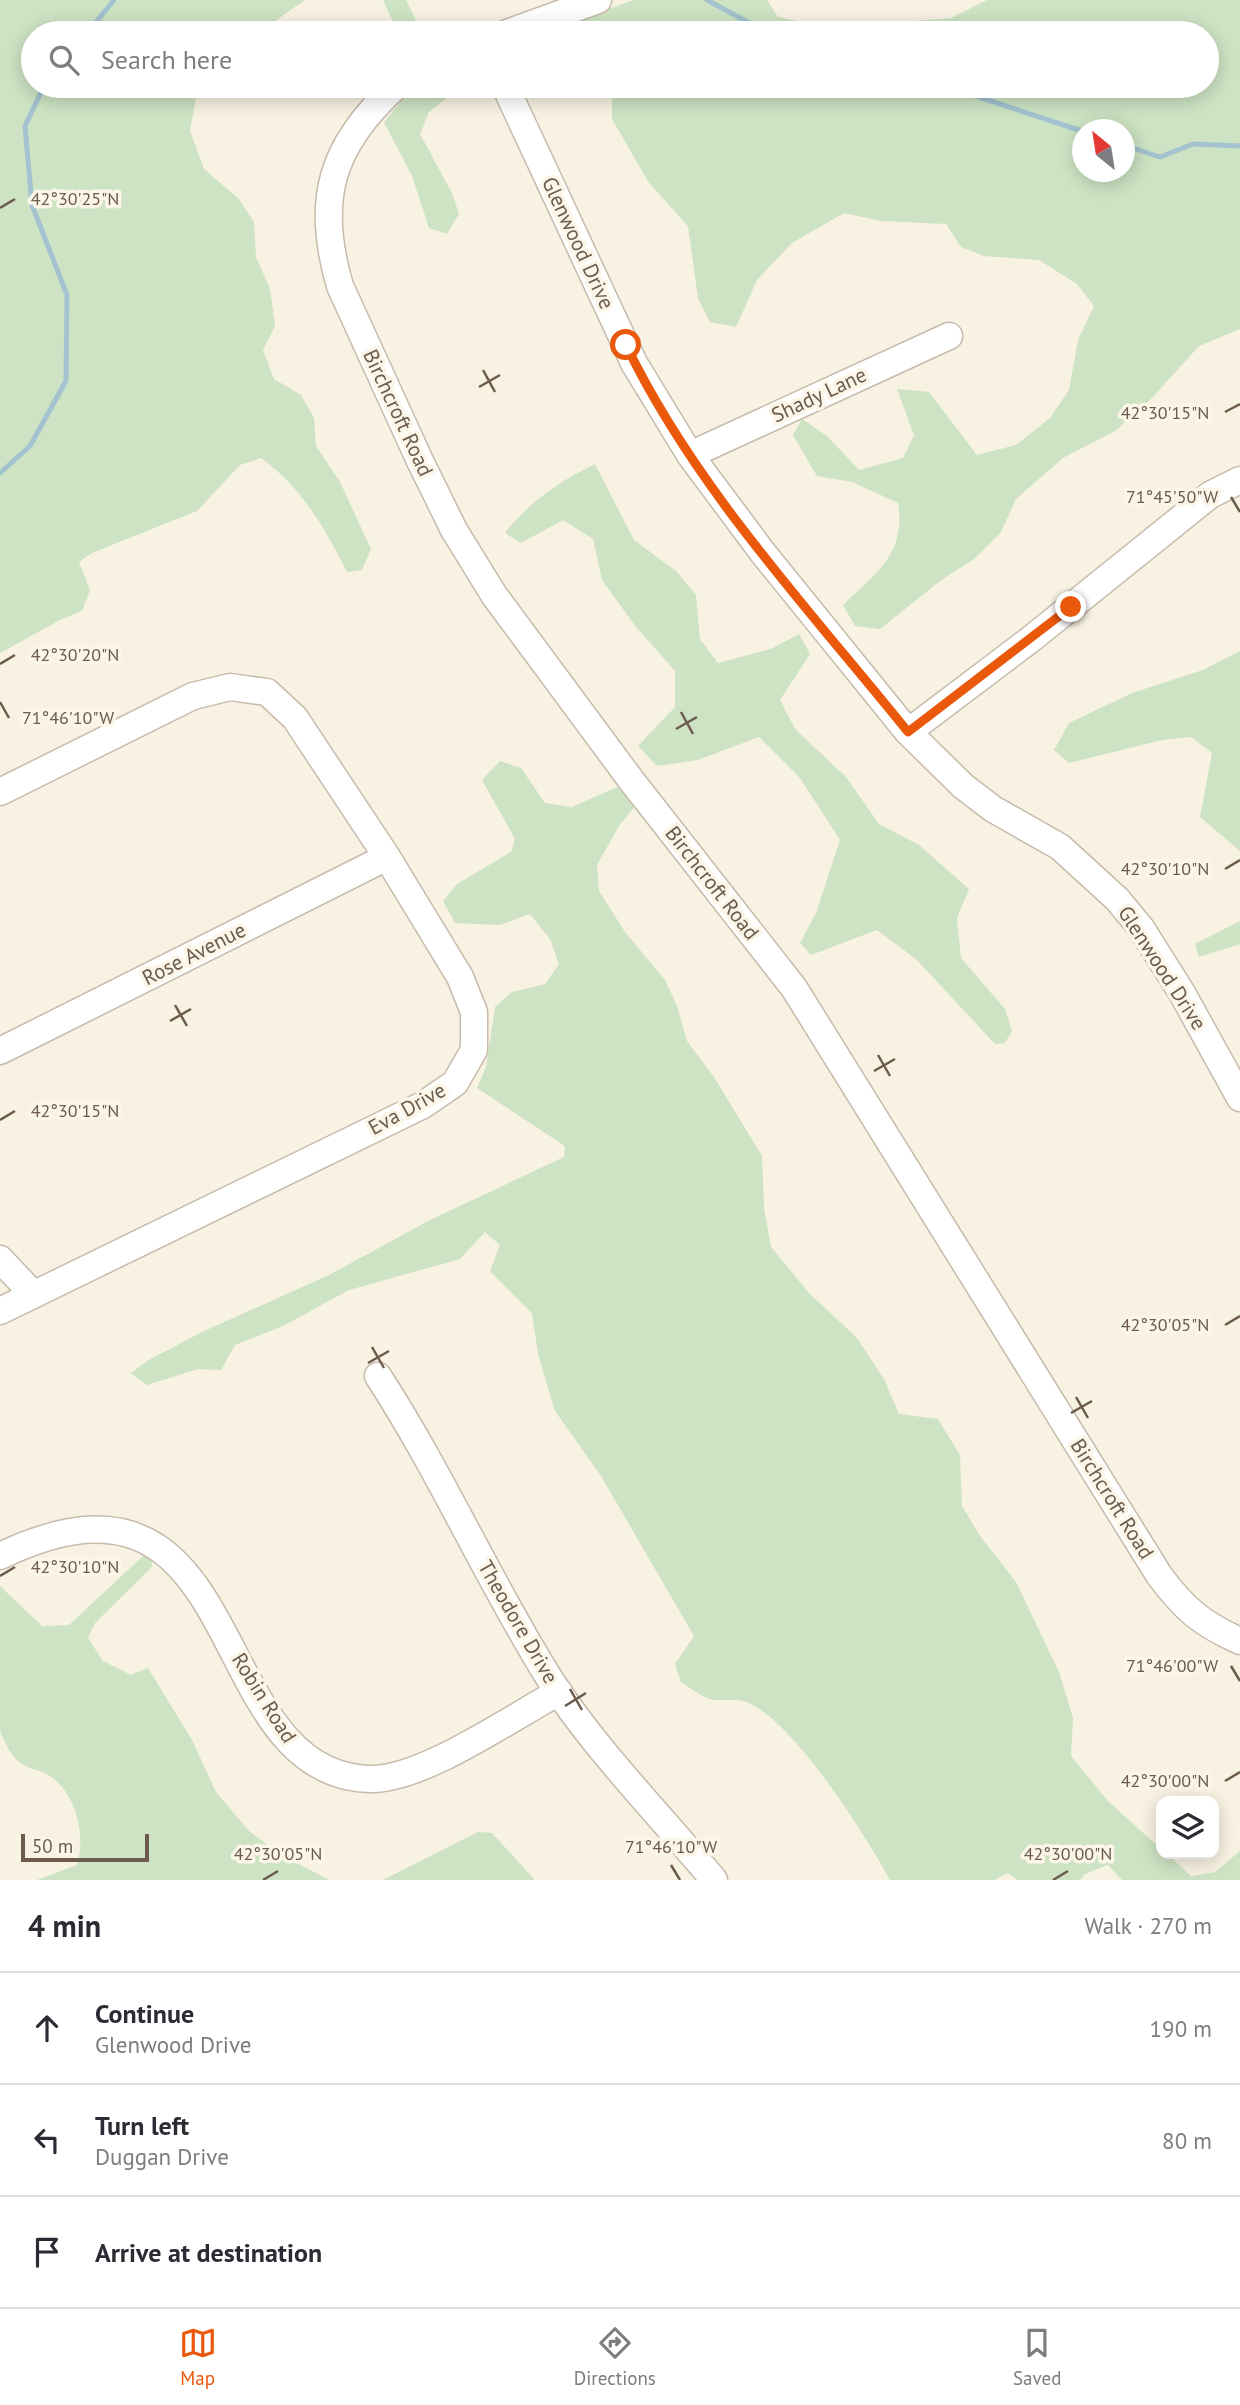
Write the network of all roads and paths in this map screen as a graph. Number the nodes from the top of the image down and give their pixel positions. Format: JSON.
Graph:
{"nodes":[{"id":1,"x":598,"y":0,"type":"edge"},
{"id":2,"x":540,"y":21,"type":"edge"},
{"id":3,"x":383,"y":98,"type":"edge"},
{"id":4,"x":511,"y":98,"type":"edge"},
{"id":5,"x":949,"y":336,"type":"dead end"},
{"id":6,"x":690,"y":455,"type":"junction"},
{"id":7,"x":1240,"y":480,"type":"edge"},
{"id":8,"x":908,"y":732,"type":"junction"},
{"id":9,"x":0,"y":792,"type":"edge"},
{"id":10,"x":387,"y":857,"type":"junction"},
{"id":11,"x":0,"y":1051,"type":"edge"},
{"id":12,"x":1240,"y":1098,"type":"edge"},
{"id":13,"x":0,"y":1259,"type":"edge"},
{"id":14,"x":33,"y":1294,"type":"junction"},
{"id":15,"x":0,"y":1311,"type":"edge"},
{"id":16,"x":378,"y":1376,"type":"dead end"},
{"id":17,"x":0,"y":1556,"type":"edge"},
{"id":18,"x":1240,"y":1641,"type":"edge"},
{"id":19,"x":559,"y":1692,"type":"junction"},
{"id":20,"x":714,"y":1880,"type":"edge"}],
"edges":[{"from":1,"to":2,"type":"street"},
{"from":3,"to":18,"type":"street","name":"Birchcroft Road"},
{"from":4,"to":6,"type":"street","name":"Glenwood Drive"},
{"from":5,"to":6,"type":"street","name":"Shady Lane"},
{"from":6,"to":8,"type":"street","name":"Glenwood Drive"},
{"from":7,"to":8,"type":"street"},
{"from":8,"to":12,"type":"street","name":"Glenwood Drive"},
{"from":9,"to":10,"type":"street","name":"Eva Drive"},
{"from":10,"to":11,"type":"street","name":"Rose Avenue"},
{"from":10,"to":14,"type":"street","name":"Eva Drive"},
{"from":13,"to":14,"type":"street"},
{"from":14,"to":15,"type":"street","name":"Eva Drive"},
{"from":16,"to":19,"type":"street","name":"Theodore Drive"},
{"from":17,"to":19,"type":"street","name":"Robin Road"},
{"from":19,"to":20,"type":"street","name":"Theodore Drive"}]}
